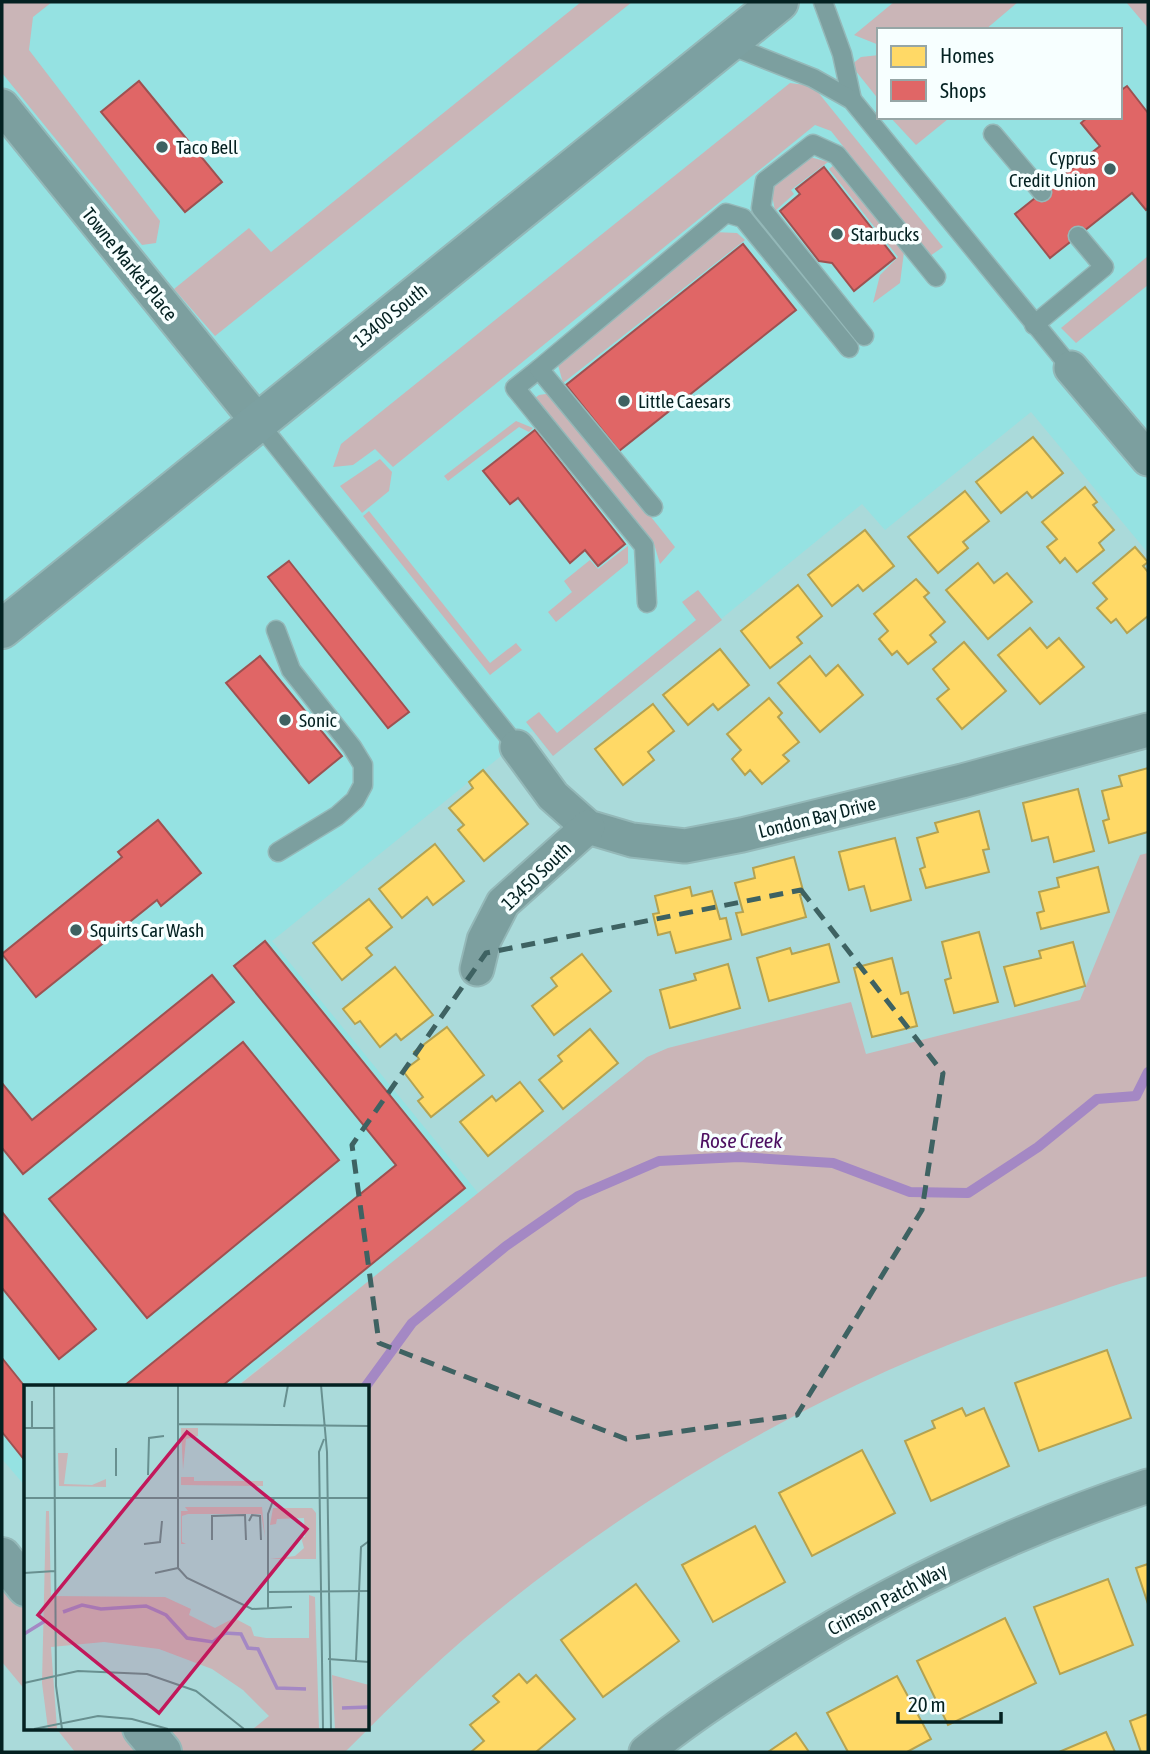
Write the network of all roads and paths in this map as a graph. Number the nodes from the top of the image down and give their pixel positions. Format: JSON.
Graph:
{"nodes":[{"id":1,"x":779,"y":2,"type":"edge"},
{"id":2,"x":823,"y":2,"type":"edge"},
{"id":3,"x":727,"y":44,"type":"junction"},
{"id":4,"x":852,"y":100,"type":"junction"},
{"id":5,"x":2,"y":106,"type":"edge"},
{"id":6,"x":993,"y":134,"type":"dead end"},
{"id":7,"x":1042,"y":192,"type":"dead end"},
{"id":8,"x":1078,"y":236,"type":"dead end"},
{"id":9,"x":936,"y":277,"type":"dead end"},
{"id":10,"x":1034,"y":325,"type":"junction"},
{"id":11,"x":864,"y":336,"type":"dead end"},
{"id":12,"x":849,"y":348,"type":"dead end"},
{"id":13,"x":1071,"y":368,"type":"joint"},
{"id":14,"x":539,"y":369,"type":"junction"},
{"id":15,"x":258,"y":422,"type":"junction"},
{"id":16,"x":1148,"y":459,"type":"edge"},
{"id":17,"x":653,"y":507,"type":"dead end"},
{"id":18,"x":647,"y":603,"type":"dead end"},
{"id":19,"x":2,"y":629,"type":"edge"},
{"id":20,"x":276,"y":630,"type":"dead end"},
{"id":21,"x":1148,"y":730,"type":"edge"},
{"id":22,"x":517,"y":747,"type":"joint"},
{"id":23,"x":588,"y":827,"type":"junction"},
{"id":24,"x":278,"y":852,"type":"dead end"},
{"id":25,"x":477,"y":969,"type":"dead end"},
{"id":26,"x":1148,"y":1486,"type":"edge"},
{"id":27,"x":2,"y":1558,"type":"edge"},
{"id":28,"x":24,"y":1585,"type":"edge"},
{"id":29,"x":144,"y":1730,"type":"edge"},
{"id":30,"x":162,"y":1752,"type":"edge"},
{"id":31,"x":646,"y":1752,"type":"edge"}],
"edges":[{"from":1,"to":3,"type":"main road","name":"13400 South"},
{"from":2,"to":4,"type":"lane"},
{"from":3,"to":4,"type":"lane"},
{"from":3,"to":15,"type":"main road","name":"13400 South"},
{"from":4,"to":10,"type":"lane"},
{"from":5,"to":15,"type":"street","name":"Towne Market Place"},
{"from":6,"to":7,"type":"lane"},
{"from":8,"to":10,"type":"lane"},
{"from":9,"to":11,"type":"lane"},
{"from":10,"to":13,"type":"lane"},
{"from":12,"to":14,"type":"lane"},
{"from":13,"to":16,"type":"street"},
{"from":14,"to":17,"type":"lane"},
{"from":14,"to":18,"type":"lane"},
{"from":15,"to":19,"type":"main road","name":"13400 South"},
{"from":15,"to":22,"type":"lane"},
{"from":20,"to":24,"type":"lane"},
{"from":21,"to":23,"type":"street","name":"London Bay Drive"},
{"from":22,"to":23,"type":"street","name":"London Bay Drive"},
{"from":23,"to":25,"type":"street","name":"13450 South"},
{"from":26,"to":31,"type":"street","name":"Crimson Patch Way"},
{"from":27,"to":28,"type":"main road"},
{"from":29,"to":30,"type":"main road"}]}
